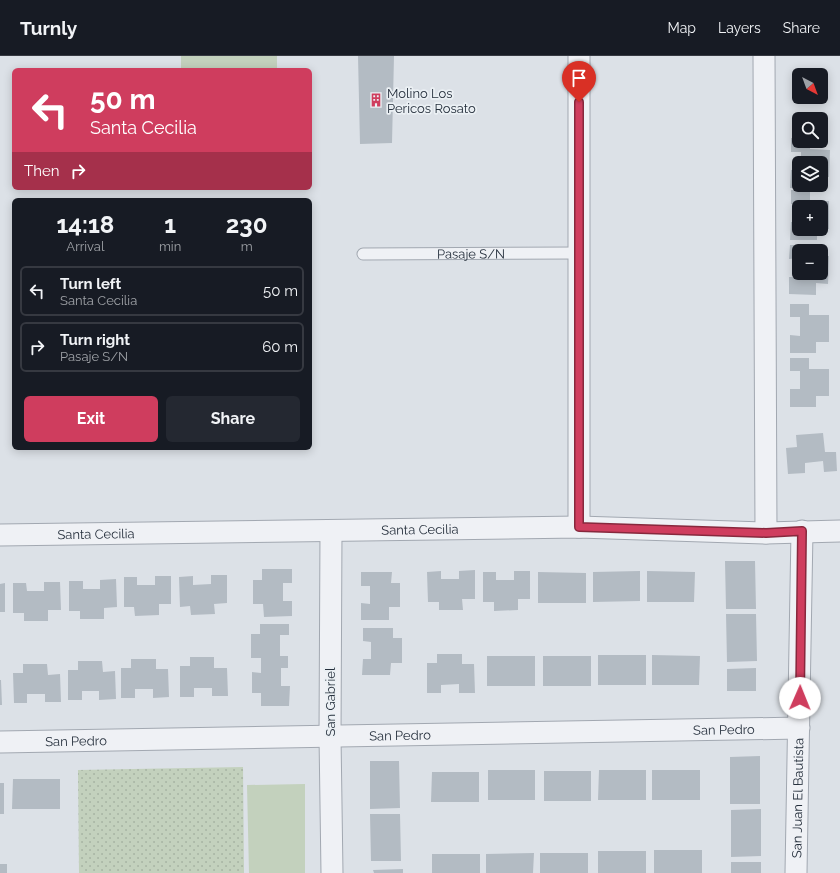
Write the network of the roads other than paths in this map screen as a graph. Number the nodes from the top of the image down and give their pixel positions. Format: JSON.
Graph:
{"nodes":[{"id":1,"x":579,"y":56,"type":"edge"},
{"id":2,"x":764,"y":56,"type":"edge"},
{"id":3,"x":579,"y":253,"type":"junction"},
{"id":4,"x":362,"y":254,"type":"dead end"},
{"id":5,"x":579,"y":527,"type":"junction"},
{"id":6,"x":331,"y":531,"type":"junction"},
{"id":7,"x":802,"y":531,"type":"junction"},
{"id":8,"x":840,"y":531,"type":"edge"},
{"id":9,"x":766,"y":533,"type":"junction"},
{"id":10,"x":0,"y":536,"type":"edge"},
{"id":11,"x":799,"y":728,"type":"junction"},
{"id":12,"x":330,"y":736,"type":"junction"},
{"id":13,"x":0,"y":742,"type":"edge"},
{"id":14,"x":332,"y":873,"type":"edge"},
{"id":15,"x":796,"y":873,"type":"edge"}],
"edges":[{"from":1,"to":3,"type":"street"},
{"from":2,"to":9,"type":"street"},
{"from":3,"to":4,"type":"lane","name":"Pasaje S/N"},
{"from":3,"to":5,"type":"street"},
{"from":5,"to":6,"type":"street","name":"Santa Cecilia"},
{"from":5,"to":9,"type":"street","name":"Santa Cecilia"},
{"from":6,"to":10,"type":"street","name":"Santa Cecilia"},
{"from":6,"to":12,"type":"street","name":"San Gabriel"},
{"from":7,"to":8,"type":"street","name":"Santa Cecilia"},
{"from":7,"to":9,"type":"street","name":"Santa Cecilia"},
{"from":7,"to":11,"type":"street","name":"San Juan El Bautista"},
{"from":11,"to":12,"type":"street","name":"San Pedro"},
{"from":11,"to":15,"type":"street","name":"San Juan El Bautista"},
{"from":12,"to":13,"type":"street","name":"San Pedro"},
{"from":12,"to":14,"type":"street","name":"San Gabriel"}]}
